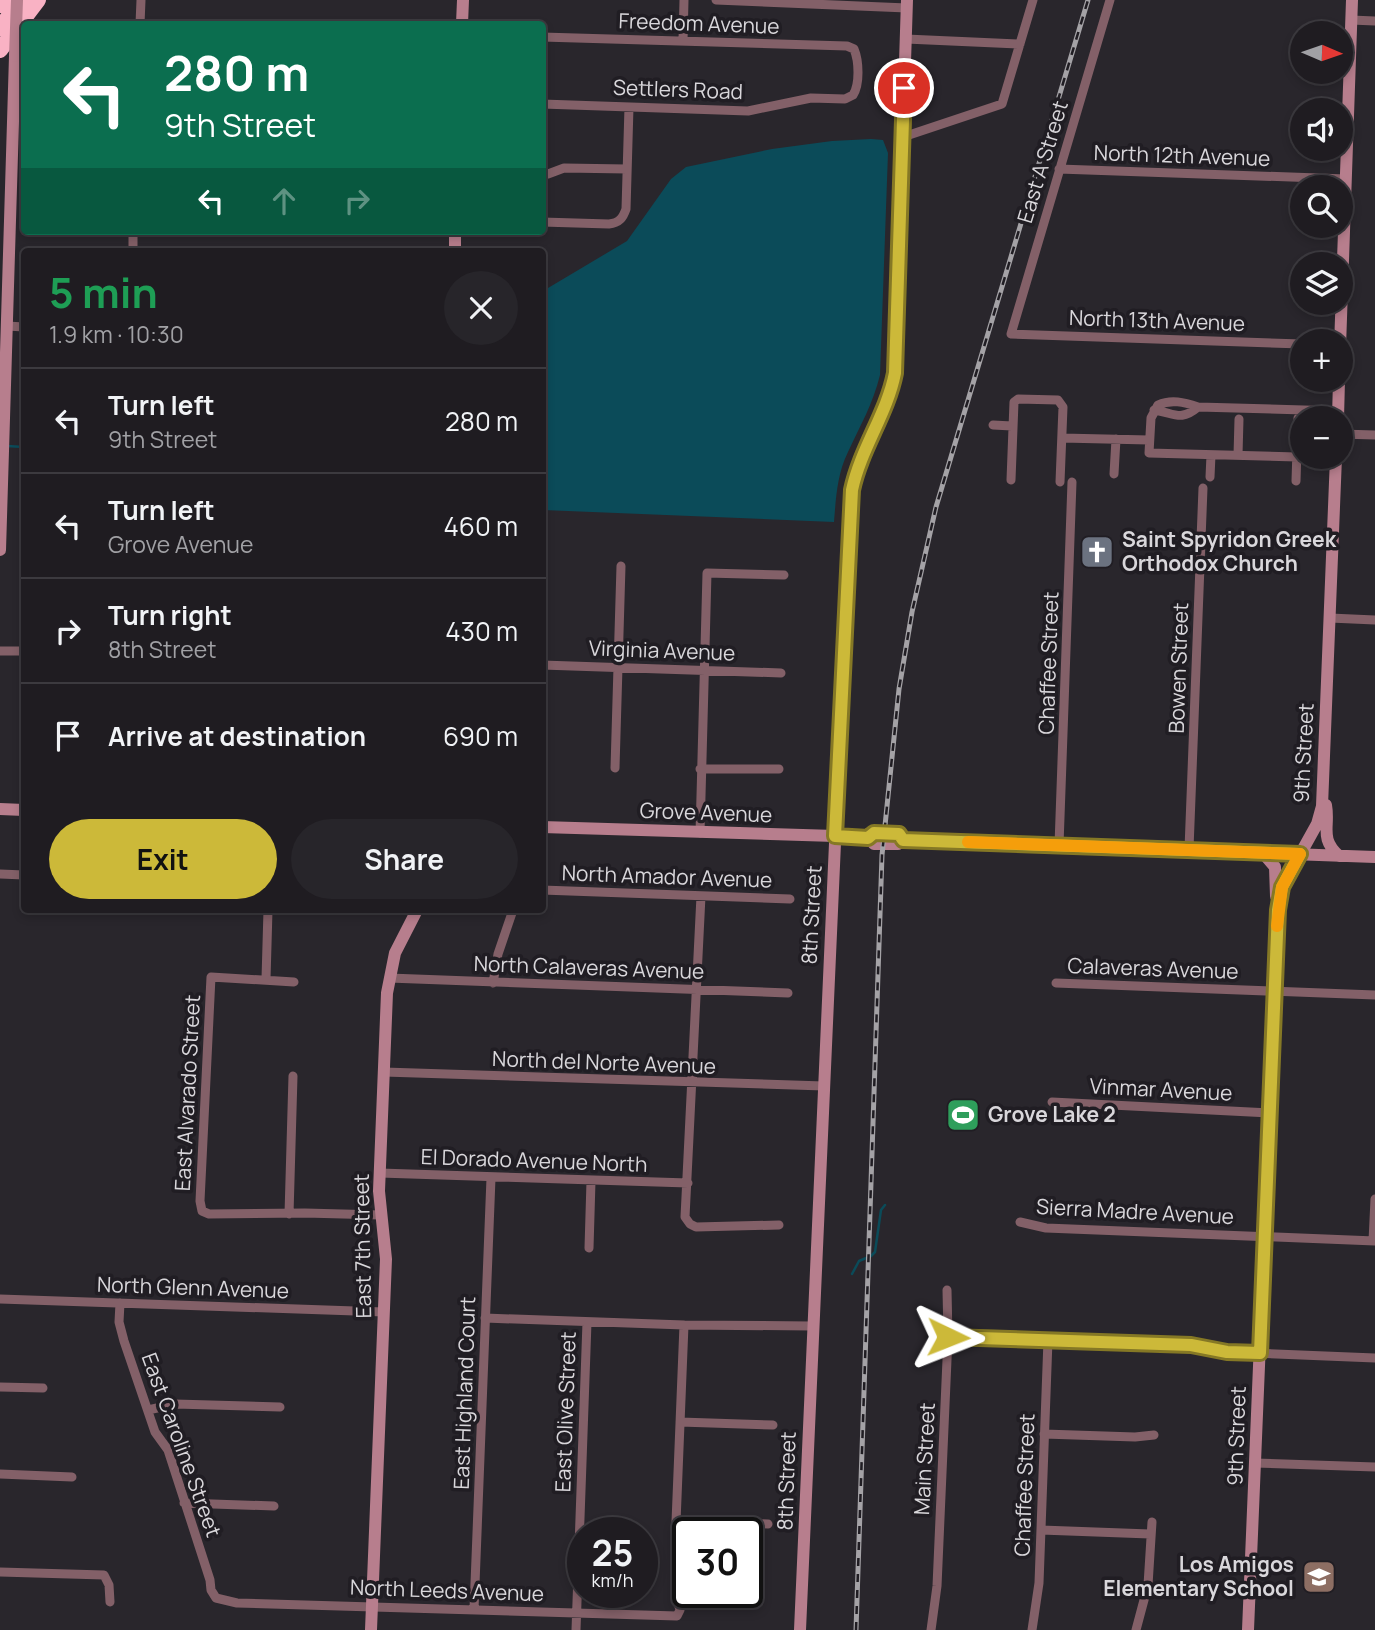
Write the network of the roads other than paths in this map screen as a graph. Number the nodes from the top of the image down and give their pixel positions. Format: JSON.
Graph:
{"nodes":[{"id":1,"x":4,"y":0,"type":"edge"},
{"id":2,"x":19,"y":0,"type":"edge"},
{"id":3,"x":38,"y":0,"type":"edge"},
{"id":4,"x":141,"y":0,"type":"edge"},
{"id":5,"x":463,"y":0,"type":"edge"},
{"id":6,"x":684,"y":0,"type":"edge"},
{"id":7,"x":716,"y":0,"type":"edge"},
{"id":8,"x":1033,"y":0,"type":"edge"},
{"id":9,"x":1110,"y":0,"type":"edge"},
{"id":10,"x":1352,"y":0,"type":"edge"},
{"id":11,"x":795,"y":1,"type":"edge"},
{"id":12,"x":907,"y":4,"type":"edge"},
{"id":13,"x":0,"y":5,"type":"edge"},
{"id":14,"x":1351,"y":20,"type":"junction"},
{"id":15,"x":26,"y":21,"type":"edge"},
{"id":16,"x":140,"y":21,"type":"edge"},
{"id":17,"x":462,"y":21,"type":"edge"},
{"id":18,"x":1375,"y":21,"type":"edge"},
{"id":19,"x":0,"y":28,"type":"edge"},
{"id":20,"x":21,"y":30,"type":"edge"},
{"id":21,"x":546,"y":37,"type":"edge"},
{"id":22,"x":906,"y":39,"type":"junction"},
{"id":23,"x":683,"y":41,"type":"junction"},
{"id":24,"x":1020,"y":44,"type":"junction"},
{"id":25,"x":8,"y":53,"type":"edge"},
{"id":26,"x":853,"y":95,"type":"joint"},
{"id":27,"x":546,"y":104,"type":"edge"},
{"id":28,"x":629,"y":107,"type":"junction"},
{"id":29,"x":903,"y":137,"type":"junction"},
{"id":30,"x":627,"y":169,"type":"junction"},
{"id":31,"x":1059,"y":169,"type":"junction"},
{"id":32,"x":548,"y":174,"type":"dead end"},
{"id":33,"x":1346,"y":175,"type":"edge"},
{"id":34,"x":1290,"y":177,"type":"edge"},
{"id":35,"x":546,"y":222,"type":"edge"},
{"id":36,"x":1344,"y":238,"type":"edge"},
{"id":37,"x":7,"y":326,"type":"junction"},
{"id":38,"x":21,"y":327,"type":"edge"},
{"id":39,"x":1341,"y":329,"type":"edge"},
{"id":40,"x":1011,"y":334,"type":"joint"},
{"id":41,"x":1290,"y":344,"type":"edge"},
{"id":42,"x":1175,"y":402,"type":"junction"},
{"id":43,"x":1198,"y":407,"type":"junction"},
{"id":44,"x":1154,"y":410,"type":"junction"},
{"id":45,"x":1290,"y":412,"type":"edge"},
{"id":46,"x":1171,"y":413,"type":"junction"},
{"id":47,"x":1239,"y":419,"type":"dead end"},
{"id":48,"x":993,"y":425,"type":"dead end"},
{"id":49,"x":1012,"y":426,"type":"junction"},
{"id":50,"x":1353,"y":434,"type":"edge"},
{"id":51,"x":1375,"y":435,"type":"edge"},
{"id":52,"x":1062,"y":438,"type":"junction"},
{"id":53,"x":1116,"y":439,"type":"junction"},
{"id":54,"x":1149,"y":440,"type":"junction"},
{"id":55,"x":1211,"y":455,"type":"junction"},
{"id":56,"x":1238,"y":456,"type":"junction"},
{"id":57,"x":1290,"y":457,"type":"edge"},
{"id":58,"x":1296,"y":469,"type":"edge"},
{"id":59,"x":1336,"y":469,"type":"edge"},
{"id":60,"x":1114,"y":474,"type":"dead end"},
{"id":61,"x":1210,"y":477,"type":"dead end"},
{"id":62,"x":1011,"y":480,"type":"dead end"},
{"id":63,"x":1296,"y":481,"type":"dead end"},
{"id":64,"x":1060,"y":482,"type":"dead end"},
{"id":65,"x":1072,"y":482,"type":"dead end"},
{"id":66,"x":1203,"y":488,"type":"dead end"},
{"id":67,"x":0,"y":550,"type":"edge"},
{"id":68,"x":621,"y":566,"type":"dead end"},
{"id":69,"x":783,"y":575,"type":"dead end"},
{"id":70,"x":1330,"y":618,"type":"junction"},
{"id":71,"x":1375,"y":620,"type":"edge"},
{"id":72,"x":0,"y":651,"type":"edge"},
{"id":73,"x":21,"y":651,"type":"edge"},
{"id":74,"x":546,"y":665,"type":"edge"},
{"id":75,"x":617,"y":667,"type":"junction"},
{"id":76,"x":704,"y":671,"type":"junction"},
{"id":77,"x":781,"y":673,"type":"dead end"},
{"id":78,"x":615,"y":768,"type":"dead end"},
{"id":79,"x":700,"y":769,"type":"junction"},
{"id":80,"x":779,"y":769,"type":"dead end"},
{"id":81,"x":1323,"y":790,"type":"junction"},
{"id":82,"x":0,"y":809,"type":"edge"},
{"id":83,"x":21,"y":810,"type":"edge"},
{"id":84,"x":546,"y":827,"type":"edge"},
{"id":85,"x":700,"y":833,"type":"junction"},
{"id":86,"x":835,"y":836,"type":"junction"},
{"id":87,"x":1059,"y":845,"type":"junction"},
{"id":88,"x":1189,"y":849,"type":"junction"},
{"id":89,"x":1263,"y":853,"type":"junction"},
{"id":90,"x":1300,"y":854,"type":"junction"},
{"id":91,"x":1339,"y":856,"type":"junction"},
{"id":92,"x":1375,"y":857,"type":"edge"},
{"id":93,"x":0,"y":874,"type":"edge"},
{"id":94,"x":21,"y":875,"type":"edge"},
{"id":95,"x":546,"y":890,"type":"edge"},
{"id":96,"x":701,"y":896,"type":"junction"},
{"id":97,"x":790,"y":899,"type":"dead end"},
{"id":98,"x":1278,"y":910,"type":"junction"},
{"id":99,"x":268,"y":913,"type":"edge"},
{"id":100,"x":415,"y":913,"type":"edge"},
{"id":101,"x":512,"y":913,"type":"edge"},
{"id":102,"x":389,"y":978,"type":"junction"},
{"id":103,"x":266,"y":979,"type":"junction"},
{"id":104,"x":294,"y":982,"type":"dead end"},
{"id":105,"x":493,"y":983,"type":"junction"},
{"id":106,"x":1056,"y":983,"type":"dead end"},
{"id":107,"x":698,"y":990,"type":"junction"},
{"id":108,"x":1275,"y":990,"type":"junction"},
{"id":109,"x":788,"y":993,"type":"dead end"},
{"id":110,"x":1375,"y":995,"type":"edge"},
{"id":111,"x":384,"y":1072,"type":"junction"},
{"id":112,"x":293,"y":1076,"type":"dead end"},
{"id":113,"x":692,"y":1084,"type":"junction"},
{"id":114,"x":824,"y":1087,"type":"junction"},
{"id":115,"x":1052,"y":1102,"type":"dead end"},
{"id":116,"x":1270,"y":1113,"type":"junction"},
{"id":117,"x":380,"y":1173,"type":"junction"},
{"id":118,"x":491,"y":1178,"type":"junction"},
{"id":119,"x":591,"y":1181,"type":"junction"},
{"id":120,"x":688,"y":1183,"type":"junction"},
{"id":121,"x":1375,"y":1199,"type":"edge"},
{"id":122,"x":289,"y":1214,"type":"junction"},
{"id":123,"x":381,"y":1215,"type":"junction"},
{"id":124,"x":1020,"y":1222,"type":"dead end"},
{"id":125,"x":779,"y":1225,"type":"dead end"},
{"id":126,"x":1265,"y":1236,"type":"junction"},
{"id":127,"x":1374,"y":1241,"type":"edge"},
{"id":128,"x":589,"y":1248,"type":"dead end"},
{"id":129,"x":947,"y":1290,"type":"dead end"},
{"id":130,"x":0,"y":1299,"type":"edge"},
{"id":131,"x":120,"y":1303,"type":"junction"},
{"id":132,"x":384,"y":1312,"type":"junction"},
{"id":133,"x":485,"y":1318,"type":"junction"},
{"id":134,"x":587,"y":1322,"type":"junction"},
{"id":135,"x":684,"y":1325,"type":"junction"},
{"id":136,"x":812,"y":1326,"type":"junction"},
{"id":137,"x":948,"y":1337,"type":"junction"},
{"id":138,"x":1048,"y":1340,"type":"junction"},
{"id":139,"x":1260,"y":1353,"type":"junction"},
{"id":140,"x":1375,"y":1358,"type":"edge"},
{"id":141,"x":0,"y":1387,"type":"edge"},
{"id":142,"x":43,"y":1388,"type":"dead end"},
{"id":143,"x":280,"y":1408,"type":"dead end"},
{"id":144,"x":148,"y":1410,"type":"junction"},
{"id":145,"x":680,"y":1422,"type":"junction"},
{"id":146,"x":773,"y":1425,"type":"dead end"},
{"id":147,"x":1044,"y":1434,"type":"junction"},
{"id":148,"x":1154,"y":1435,"type":"dead end"},
{"id":149,"x":1255,"y":1463,"type":"junction"},
{"id":150,"x":1375,"y":1468,"type":"edge"},
{"id":151,"x":0,"y":1474,"type":"edge"},
{"id":152,"x":72,"y":1477,"type":"dead end"},
{"id":153,"x":184,"y":1503,"type":"junction"},
{"id":154,"x":274,"y":1506,"type":"dead end"},
{"id":155,"x":676,"y":1517,"type":"edge"},
{"id":156,"x":1152,"y":1522,"type":"dead end"},
{"id":157,"x":763,"y":1524,"type":"edge"},
{"id":158,"x":768,"y":1524,"type":"dead end"},
{"id":159,"x":1041,"y":1530,"type":"junction"},
{"id":160,"x":1150,"y":1534,"type":"junction"},
{"id":161,"x":0,"y":1572,"type":"edge"},
{"id":162,"x":216,"y":1598,"type":"joint"},
{"id":163,"x":110,"y":1602,"type":"dead end"},
{"id":164,"x":372,"y":1605,"type":"junction"},
{"id":165,"x":679,"y":1608,"type":"edge"},
{"id":166,"x":474,"y":1609,"type":"junction"},
{"id":167,"x":576,"y":1613,"type":"junction"},
{"id":168,"x":371,"y":1630,"type":"edge"},
{"id":169,"x":576,"y":1630,"type":"edge"},
{"id":170,"x":800,"y":1630,"type":"edge"},
{"id":171,"x":931,"y":1630,"type":"edge"},
{"id":172,"x":1032,"y":1630,"type":"edge"},
{"id":173,"x":1136,"y":1630,"type":"edge"},
{"id":174,"x":1248,"y":1630,"type":"edge"}],
"edges":[{"from":1,"to":13,"type":"highway"},
{"from":2,"to":19,"type":"highway"},
{"from":2,"to":25,"type":"street","bridge":true},
{"from":3,"to":15,"type":"highway"},
{"from":4,"to":16,"type":"street"},
{"from":5,"to":17,"type":"street"},
{"from":6,"to":23,"type":"street"},
{"from":7,"to":11,"type":"street"},
{"from":8,"to":24,"type":"street"},
{"from":9,"to":31,"type":"street","name":"East A Street"},
{"from":10,"to":14,"type":"street"},
{"from":11,"to":12,"type":"street"},
{"from":12,"to":22,"type":"street","name":"8th Street"},
{"from":14,"to":18,"type":"street"},
{"from":14,"to":33,"type":"street"},
{"from":20,"to":25,"type":"highway"},
{"from":21,"to":23,"type":"street","name":"Freedom Avenue"},
{"from":22,"to":24,"type":"street"},
{"from":22,"to":29,"type":"street","name":"8th Street"},
{"from":23,"to":26,"type":"street","name":"Freedom Avenue"},
{"from":24,"to":29,"type":"street"},
{"from":25,"to":37,"type":"street"},
{"from":26,"to":28,"type":"street","name":"Settlers Road"},
{"from":27,"to":28,"type":"street","name":"Settlers Road"},
{"from":28,"to":30,"type":"street"},
{"from":29,"to":86,"type":"street","name":"8th Street"},
{"from":30,"to":32,"type":"street"},
{"from":30,"to":35,"type":"street"},
{"from":31,"to":34,"type":"street","name":"North 12th Avenue"},
{"from":31,"to":40,"type":"street","name":"East A Street"},
{"from":36,"to":39,"type":"street"},
{"from":37,"to":38,"type":"street"},
{"from":37,"to":67,"type":"street"},
{"from":40,"to":41,"type":"street","name":"North 13th Avenue"},
{"from":42,"to":43,"type":"street"},
{"from":42,"to":44,"type":"street"},
{"from":42,"to":46,"type":"street"},
{"from":43,"to":45,"type":"street"},
{"from":43,"to":46,"type":"street"},
{"from":44,"to":46,"type":"street"},
{"from":44,"to":54,"type":"street"},
{"from":47,"to":56,"type":"street"},
{"from":48,"to":49,"type":"street"},
{"from":49,"to":52,"type":"street"},
{"from":49,"to":62,"type":"street"},
{"from":50,"to":51,"type":"street"},
{"from":52,"to":53,"type":"street"},
{"from":52,"to":64,"type":"street"},
{"from":53,"to":54,"type":"street"},
{"from":53,"to":60,"type":"street"},
{"from":54,"to":55,"type":"street"},
{"from":55,"to":56,"type":"street"},
{"from":55,"to":61,"type":"street"},
{"from":56,"to":57,"type":"street"},
{"from":58,"to":63,"type":"street"},
{"from":59,"to":70,"type":"street","name":"9th Street"},
{"from":65,"to":87,"type":"street","name":"Chaffee Street"},
{"from":66,"to":88,"type":"street","name":"Bowen Street"},
{"from":68,"to":75,"type":"street"},
{"from":69,"to":76,"type":"street"},
{"from":70,"to":71,"type":"street"},
{"from":70,"to":81,"type":"street","name":"9th Street"},
{"from":72,"to":73,"type":"street"},
{"from":74,"to":75,"type":"street","name":"Virginia Avenue"},
{"from":75,"to":76,"type":"street","name":"Virginia Avenue"},
{"from":75,"to":78,"type":"street"},
{"from":76,"to":77,"type":"street","name":"Virginia Avenue"},
{"from":76,"to":79,"type":"street"},
{"from":79,"to":80,"type":"street"},
{"from":79,"to":85,"type":"street"},
{"from":81,"to":90,"type":"street","name":"9th Street"},
{"from":81,"to":91,"type":"street"},
{"from":82,"to":83,"type":"street"},
{"from":84,"to":85,"type":"street","name":"Grove Avenue"},
{"from":85,"to":86,"type":"street","name":"Grove Avenue"},
{"from":86,"to":87,"type":"street","name":"Grove Avenue"},
{"from":86,"to":114,"type":"street","name":"8th Street"},
{"from":87,"to":88,"type":"street","name":"Grove Avenue"},
{"from":88,"to":89,"type":"street","name":"Grove Avenue"},
{"from":89,"to":90,"type":"street","name":"Grove Avenue"},
{"from":89,"to":98,"type":"street"},
{"from":90,"to":91,"type":"street","name":"Grove Avenue"},
{"from":90,"to":98,"type":"street","name":"9th Street"},
{"from":91,"to":92,"type":"street","name":"Grove Avenue"},
{"from":93,"to":94,"type":"street"},
{"from":95,"to":96,"type":"street","name":"North Amador Avenue"},
{"from":96,"to":97,"type":"street","name":"North Amador Avenue"},
{"from":96,"to":107,"type":"street"},
{"from":98,"to":108,"type":"street","name":"9th Street"},
{"from":99,"to":103,"type":"street"},
{"from":100,"to":102,"type":"street","name":"East 7th Street"},
{"from":101,"to":105,"type":"street"},
{"from":102,"to":105,"type":"street","name":"North Calaveras Avenue"},
{"from":102,"to":111,"type":"street","name":"East 7th Street"},
{"from":103,"to":104,"type":"street"},
{"from":103,"to":122,"type":"street","name":"East Alvarado Street"},
{"from":105,"to":107,"type":"street","name":"North Calaveras Avenue"},
{"from":106,"to":108,"type":"street","name":"Calaveras Avenue"},
{"from":107,"to":109,"type":"street","name":"North Calaveras Avenue"},
{"from":107,"to":113,"type":"street"},
{"from":108,"to":110,"type":"street","name":"Calaveras Avenue"},
{"from":108,"to":116,"type":"street","name":"9th Street"},
{"from":111,"to":113,"type":"street","name":"North del Norte Avenue"},
{"from":111,"to":117,"type":"street","name":"East 7th Street"},
{"from":112,"to":122,"type":"street"},
{"from":113,"to":114,"type":"street","name":"North del Norte Avenue"},
{"from":113,"to":120,"type":"street"},
{"from":114,"to":136,"type":"street","name":"8th Street"},
{"from":115,"to":116,"type":"street","name":"Vinmar Avenue"},
{"from":116,"to":126,"type":"street","name":"9th Street"},
{"from":117,"to":118,"type":"street","name":"El Dorado Avenue North"},
{"from":117,"to":123,"type":"street","name":"East 7th Street"},
{"from":118,"to":119,"type":"street","name":"El Dorado Avenue North"},
{"from":118,"to":133,"type":"street","name":"East Highland Court"},
{"from":119,"to":120,"type":"street","name":"El Dorado Avenue North"},
{"from":119,"to":128,"type":"street"},
{"from":120,"to":125,"type":"street"},
{"from":121,"to":127,"type":"street"},
{"from":122,"to":123,"type":"street"},
{"from":123,"to":132,"type":"street","name":"East 7th Street"},
{"from":124,"to":126,"type":"street","name":"Sierra Madre Avenue"},
{"from":126,"to":127,"type":"street","name":"Sierra Madre Avenue"},
{"from":126,"to":139,"type":"street","name":"9th Street"},
{"from":129,"to":137,"type":"street","name":"Main Street"},
{"from":130,"to":131,"type":"street","name":"North Glenn Avenue"},
{"from":131,"to":132,"type":"street","name":"North Glenn Avenue"},
{"from":131,"to":144,"type":"street","name":"East Caroline Street"},
{"from":132,"to":164,"type":"street","name":"East 7th Street"},
{"from":133,"to":134,"type":"street"},
{"from":133,"to":166,"type":"street","name":"East Highland Court"},
{"from":134,"to":135,"type":"street"},
{"from":134,"to":167,"type":"street","name":"East Olive Street"},
{"from":135,"to":136,"type":"street"},
{"from":135,"to":145,"type":"street"},
{"from":136,"to":170,"type":"street","name":"8th Street"},
{"from":137,"to":138,"type":"street"},
{"from":137,"to":171,"type":"street","name":"Main Street"},
{"from":138,"to":139,"type":"street"},
{"from":138,"to":147,"type":"street","name":"Chaffee Street"},
{"from":139,"to":140,"type":"street"},
{"from":139,"to":149,"type":"street","name":"9th Street"},
{"from":141,"to":142,"type":"street"},
{"from":143,"to":144,"type":"street"},
{"from":144,"to":153,"type":"street","name":"East Caroline Street"},
{"from":145,"to":146,"type":"street"},
{"from":145,"to":155,"type":"street"},
{"from":147,"to":148,"type":"street"},
{"from":147,"to":159,"type":"street","name":"Chaffee Street"},
{"from":149,"to":150,"type":"street"},
{"from":149,"to":174,"type":"street","name":"9th Street"},
{"from":151,"to":152,"type":"street"},
{"from":153,"to":154,"type":"street"},
{"from":153,"to":162,"type":"street","name":"East Caroline Street"},
{"from":156,"to":160,"type":"street"},
{"from":157,"to":158,"type":"street"},
{"from":159,"to":160,"type":"street"},
{"from":159,"to":172,"type":"street","name":"Chaffee Street"},
{"from":160,"to":173,"type":"street"},
{"from":161,"to":163,"type":"street"},
{"from":162,"to":164,"type":"street","name":"North Leeds Avenue"},
{"from":164,"to":166,"type":"street","name":"North Leeds Avenue"},
{"from":164,"to":168,"type":"street","name":"East 7th Street"},
{"from":165,"to":167,"type":"street","name":"North Leeds Avenue"},
{"from":166,"to":167,"type":"street","name":"North Leeds Avenue"},
{"from":167,"to":169,"type":"street","name":"East Olive Street"}]}
